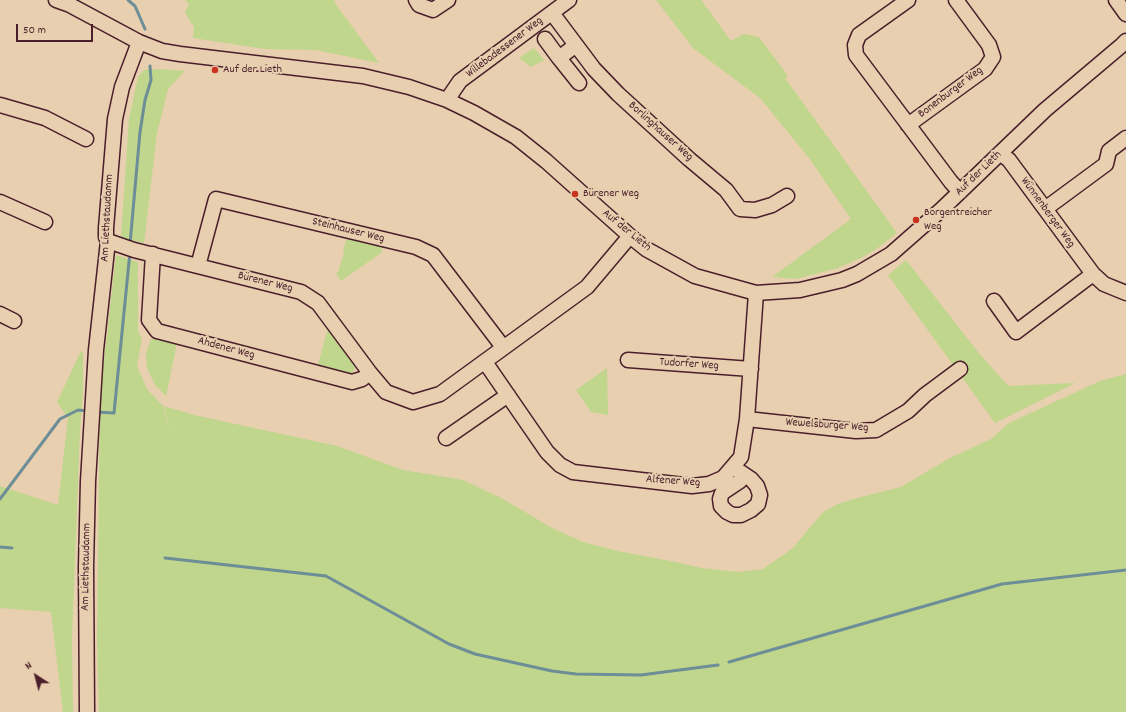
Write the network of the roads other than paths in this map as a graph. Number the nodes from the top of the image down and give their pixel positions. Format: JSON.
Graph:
{"nodes":[{"id":1,"x":56,"y":0,"type":"edge"},
{"id":2,"x":416,"y":0,"type":"edge"},
{"id":3,"x":448,"y":0,"type":"edge"},
{"id":4,"x":569,"y":0,"type":"edge"},
{"id":5,"x":908,"y":0,"type":"edge"},
{"id":6,"x":956,"y":0,"type":"edge"},
{"id":7,"x":1116,"y":0,"type":"edge"},
{"id":8,"x":552,"y":13,"type":"junction"},
{"id":9,"x":1126,"y":14,"type":"edge"},
{"id":10,"x":545,"y":39,"type":"dead end"},
{"id":11,"x":1126,"y":40,"type":"edge"},
{"id":12,"x":139,"y":42,"type":"junction"},
{"id":13,"x":576,"y":45,"type":"junction"},
{"id":14,"x":559,"y":58,"type":"junction"},
{"id":15,"x":579,"y":83,"type":"dead end"},
{"id":16,"x":447,"y":100,"type":"junction"},
{"id":17,"x":0,"y":105,"type":"edge"},
{"id":18,"x":908,"y":125,"type":"junction"},
{"id":19,"x":86,"y":138,"type":"dead end"},
{"id":20,"x":1124,"y":144,"type":"edge"},
{"id":21,"x":1000,"y":153,"type":"junction"},
{"id":22,"x":960,"y":192,"type":"junction"},
{"id":23,"x":787,"y":196,"type":"dead end"},
{"id":24,"x":0,"y":202,"type":"edge"},
{"id":25,"x":1045,"y":209,"type":"junction"},
{"id":26,"x":45,"y":222,"type":"dead end"},
{"id":27,"x":630,"y":236,"type":"junction"},
{"id":28,"x":108,"y":241,"type":"junction"},
{"id":29,"x":153,"y":254,"type":"junction"},
{"id":30,"x":198,"y":266,"type":"junction"},
{"id":31,"x":1093,"y":274,"type":"junction"},
{"id":32,"x":756,"y":293,"type":"junction"},
{"id":33,"x":1126,"y":294,"type":"edge"},
{"id":34,"x":994,"y":301,"type":"dead end"},
{"id":35,"x":0,"y":314,"type":"edge"},
{"id":36,"x":14,"y":321,"type":"dead end"},
{"id":37,"x":503,"y":347,"type":"junction"},
{"id":38,"x":628,"y":360,"type":"dead end"},
{"id":39,"x":485,"y":362,"type":"junction"},
{"id":40,"x":751,"y":369,"type":"junction"},
{"id":41,"x":960,"y":369,"type":"dead end"},
{"id":42,"x":370,"y":373,"type":"junction"},
{"id":43,"x":508,"y":395,"type":"junction"},
{"id":44,"x":747,"y":419,"type":"junction"},
{"id":45,"x":446,"y":438,"type":"dead end"},
{"id":46,"x":733,"y":467,"type":"junction"},
{"id":47,"x":740,"y":481,"type":"dead end"},
{"id":48,"x":87,"y":712,"type":"edge"}],
"edges":[{"from":1,"to":12,"type":"street","name":"Auf der Lieth"},
{"from":2,"to":3,"type":"street"},
{"from":4,"to":8,"type":"street","name":"Willebadessener Weg"},
{"from":5,"to":18,"type":"street","name":"Bonenburger Weg"},
{"from":6,"to":18,"type":"street","name":"Bonenburger Weg"},
{"from":7,"to":9,"type":"street"},
{"from":8,"to":13,"type":"street","name":"Borlinghauser Weg"},
{"from":8,"to":16,"type":"street","name":"Willebadessener Weg"},
{"from":10,"to":14,"type":"street"},
{"from":11,"to":21,"type":"street","name":"Auf der Lieth"},
{"from":12,"to":16,"type":"street","name":"Auf der Lieth"},
{"from":12,"to":28,"type":"street","name":"Am Liethstaudamm"},
{"from":13,"to":14,"type":"street"},
{"from":13,"to":23,"type":"street","name":"Borlinghauser Weg"},
{"from":14,"to":15,"type":"street"},
{"from":16,"to":27,"type":"street","name":"Auf der Lieth"},
{"from":17,"to":19,"type":"street"},
{"from":18,"to":22,"type":"street","name":"Bonenburger Weg"},
{"from":20,"to":25,"type":"street"},
{"from":21,"to":22,"type":"street","name":"Auf der Lieth"},
{"from":21,"to":25,"type":"street","name":"Wünnenberger Weg"},
{"from":22,"to":32,"type":"street","name":"Auf der Lieth"},
{"from":24,"to":26,"type":"street"},
{"from":25,"to":31,"type":"street","name":"Wünnenberger Weg"},
{"from":27,"to":32,"type":"street","name":"Auf der Lieth"},
{"from":27,"to":37,"type":"street","name":"Bürener Weg"},
{"from":28,"to":29,"type":"street","name":"Bürener Weg"},
{"from":28,"to":48,"type":"street","name":"Am Liethstaudamm"},
{"from":29,"to":30,"type":"street","name":"Bürener Weg"},
{"from":29,"to":42,"type":"street","name":"Ahdener Weg"},
{"from":30,"to":37,"type":"street","name":"Steinhauser Weg"},
{"from":30,"to":42,"type":"street","name":"Bürener Weg"},
{"from":31,"to":33,"type":"street","name":"Wünnenberger Weg"},
{"from":31,"to":34,"type":"street"},
{"from":32,"to":40,"type":"street","name":"Alfener Weg"},
{"from":35,"to":36,"type":"street"},
{"from":37,"to":39,"type":"street","name":"Bürener Weg"},
{"from":38,"to":40,"type":"street","name":"Tudorfer Weg"},
{"from":39,"to":42,"type":"street","name":"Bürener Weg"},
{"from":39,"to":43,"type":"street","name":"Alfener Weg"},
{"from":40,"to":44,"type":"street","name":"Alfener Weg"},
{"from":41,"to":44,"type":"street","name":"Wewelsburger Weg"},
{"from":43,"to":45,"type":"street"},
{"from":43,"to":46,"type":"street","name":"Alfener Weg"},
{"from":44,"to":46,"type":"street","name":"Alfener Weg"},
{"from":46,"to":47,"type":"street"}]}
